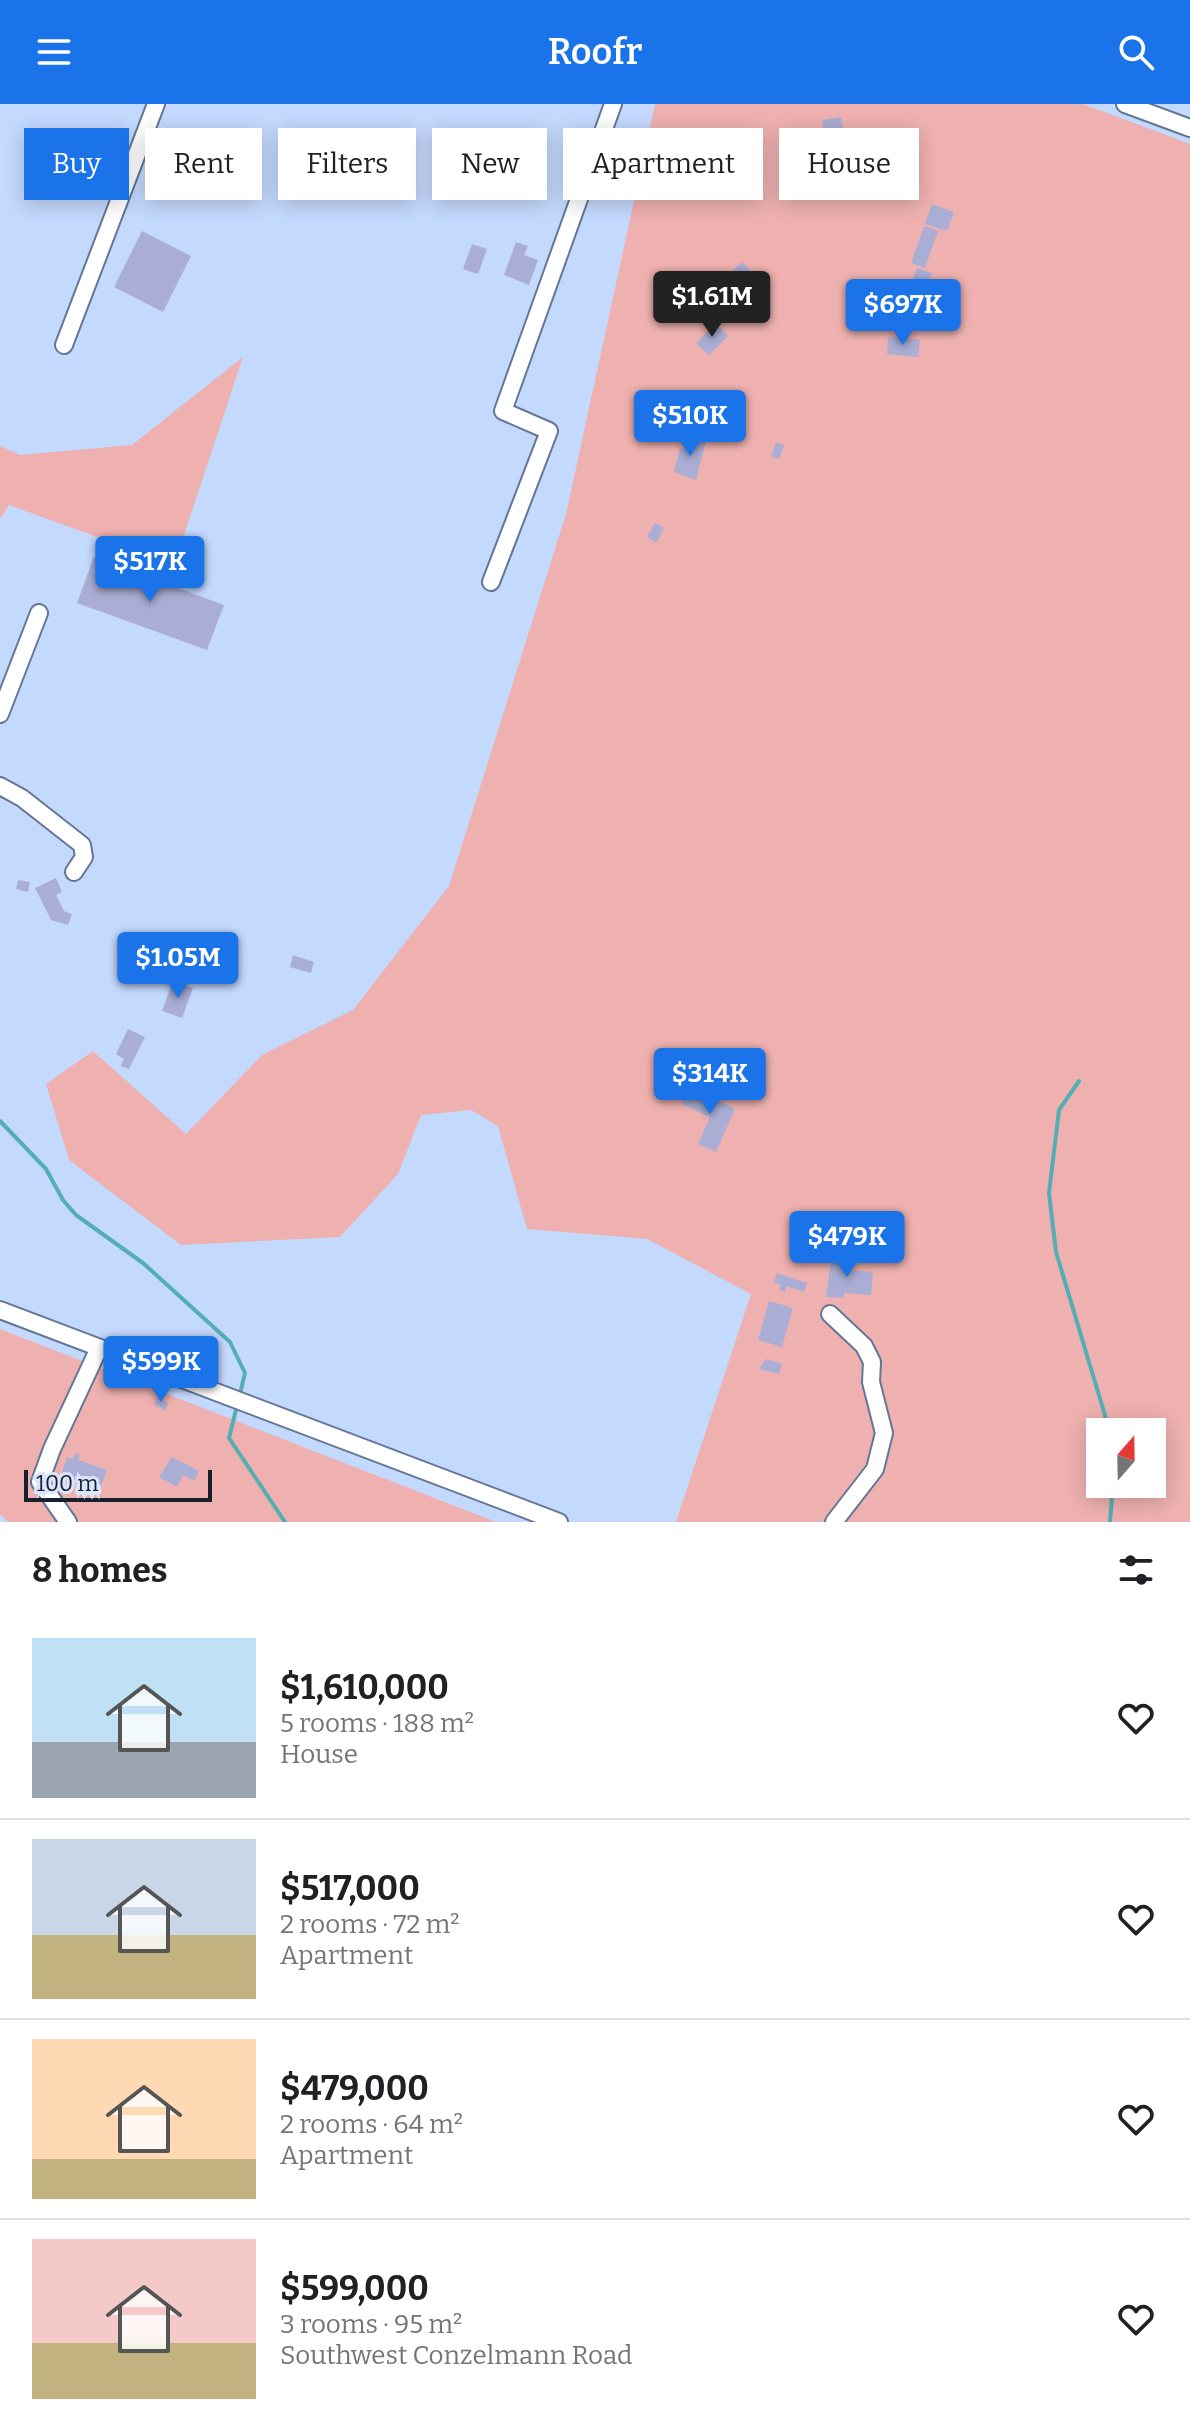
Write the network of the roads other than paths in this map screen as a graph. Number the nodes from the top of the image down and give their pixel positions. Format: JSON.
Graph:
{"nodes":[{"id":1,"x":156,"y":104,"type":"edge"},
{"id":2,"x":613,"y":104,"type":"edge"},
{"id":3,"x":1125,"y":104,"type":"edge"},
{"id":4,"x":1190,"y":128,"type":"edge"},
{"id":5,"x":64,"y":345,"type":"dead end"},
{"id":6,"x":491,"y":582,"type":"dead end"},
{"id":7,"x":39,"y":613,"type":"dead end"},
{"id":8,"x":0,"y":714,"type":"edge"},
{"id":9,"x":0,"y":786,"type":"edge"},
{"id":10,"x":74,"y":872,"type":"dead end"},
{"id":11,"x":0,"y":1310,"type":"edge"},
{"id":12,"x":830,"y":1314,"type":"dead end"},
{"id":13,"x":99,"y":1348,"type":"junction"},
{"id":14,"x":68,"y":1522,"type":"edge"},
{"id":15,"x":559,"y":1522,"type":"edge"},
{"id":16,"x":834,"y":1522,"type":"edge"}],
"edges":[{"from":1,"to":5,"type":"street"},
{"from":2,"to":6,"type":"street"},
{"from":3,"to":4,"type":"street"},
{"from":7,"to":8,"type":"street"},
{"from":9,"to":10,"type":"street"},
{"from":11,"to":13,"type":"street"},
{"from":12,"to":16,"type":"street"},
{"from":13,"to":14,"type":"street"},
{"from":13,"to":15,"type":"street"}]}
